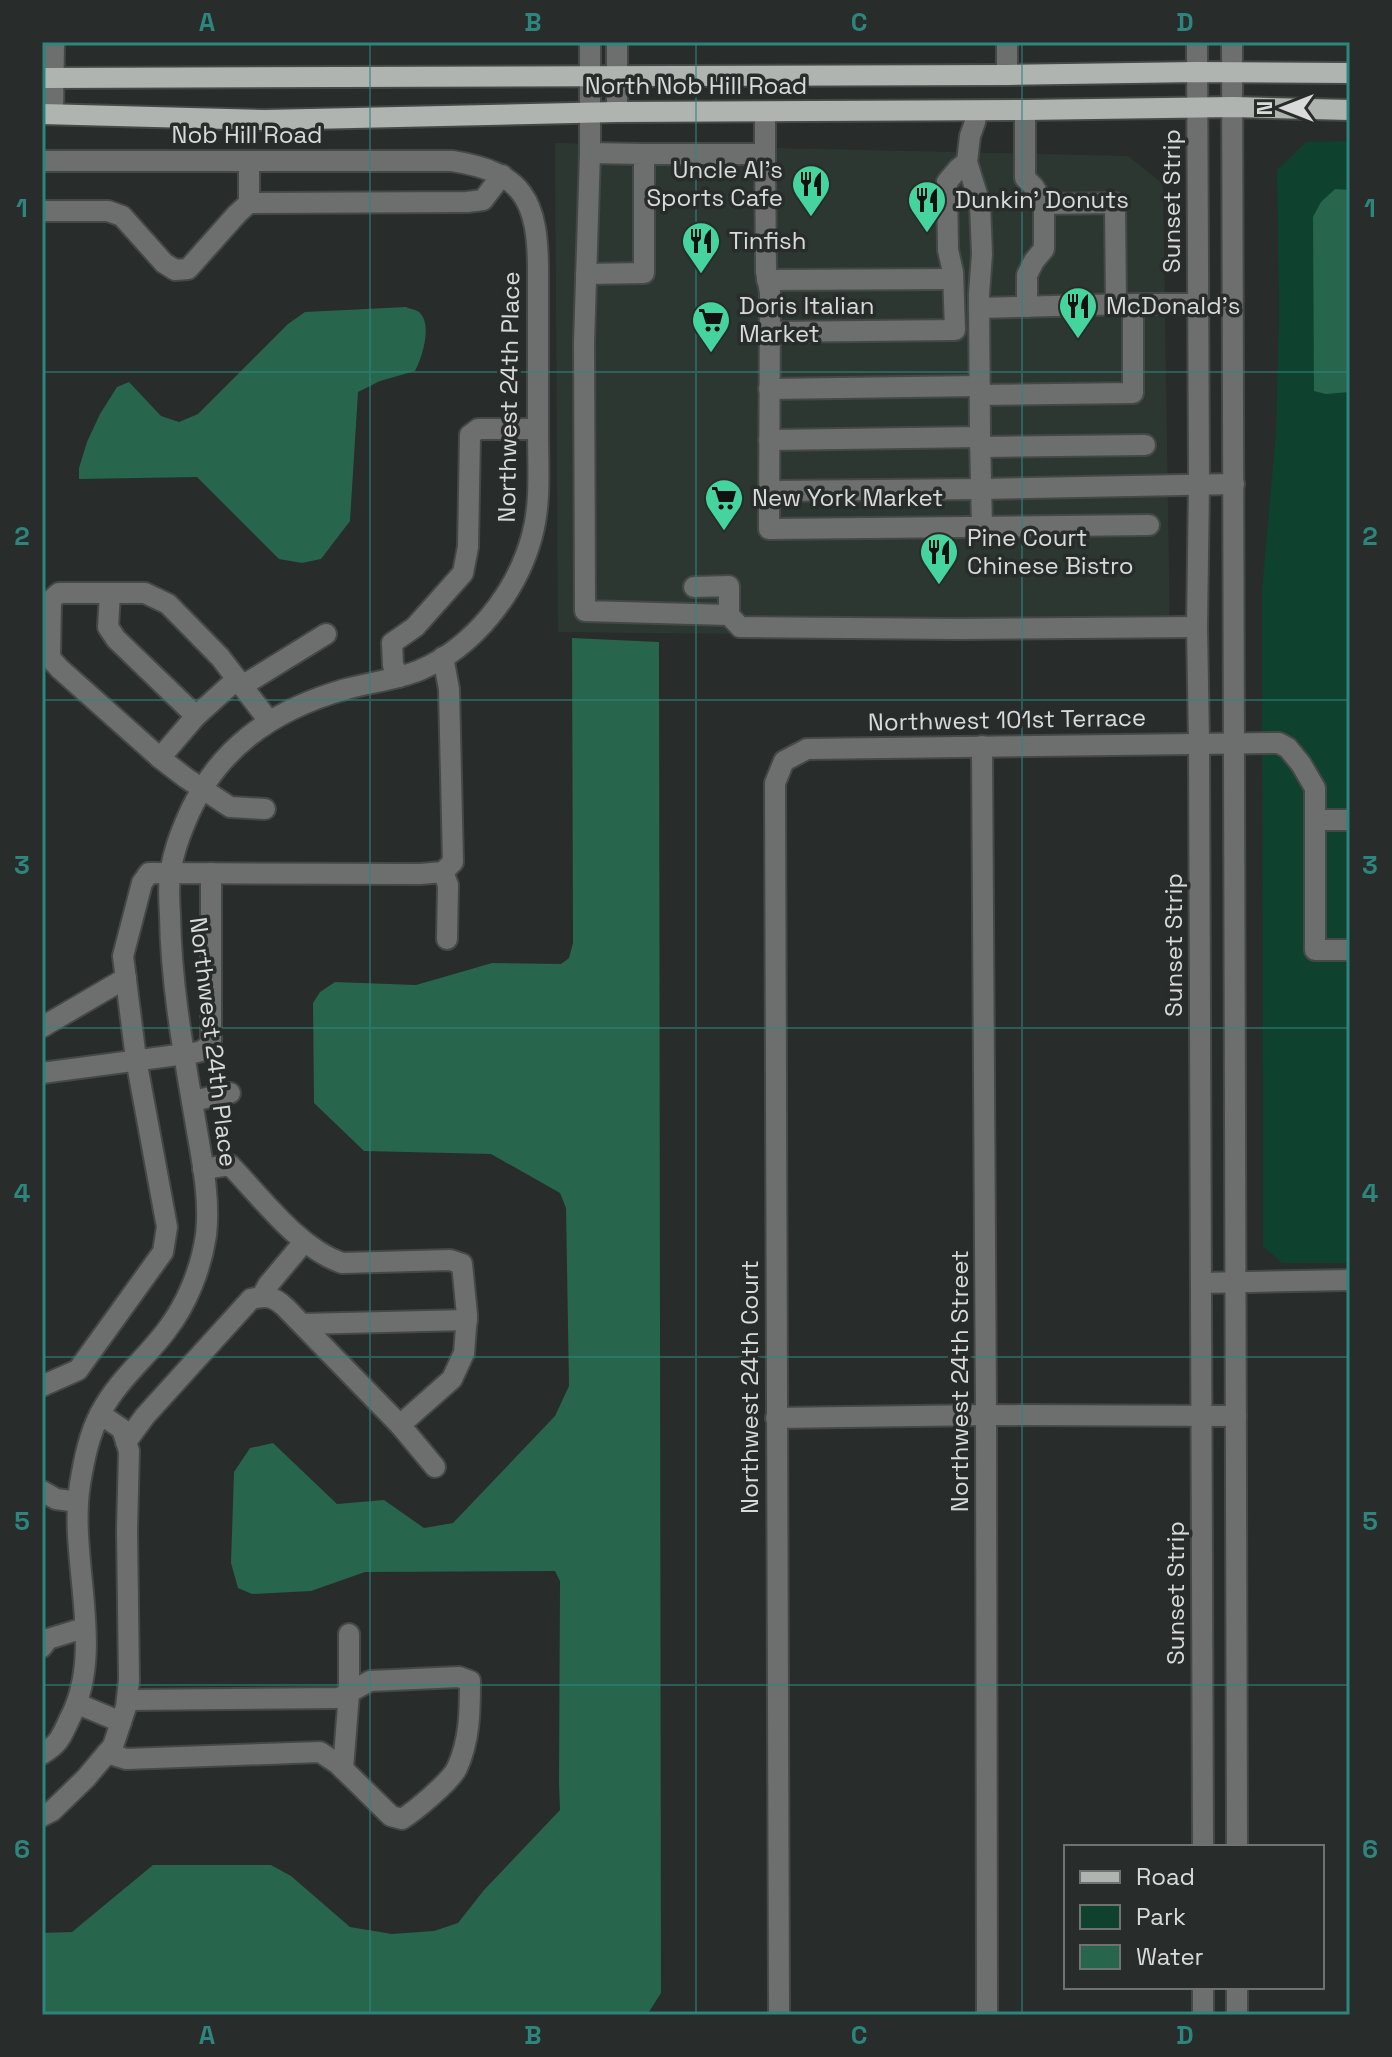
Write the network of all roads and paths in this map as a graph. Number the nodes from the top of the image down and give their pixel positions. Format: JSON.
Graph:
{"nodes":[{"id":1,"x":54,"y":42,"type":"edge"},
{"id":2,"x":590,"y":42,"type":"edge"},
{"id":3,"x":617,"y":42,"type":"edge"},
{"id":4,"x":1007,"y":42,"type":"edge"},
{"id":5,"x":1197,"y":42,"type":"edge"},
{"id":6,"x":1232,"y":42,"type":"edge"},
{"id":7,"x":1197,"y":72,"type":"junction"},
{"id":8,"x":1233,"y":72,"type":"junction"},
{"id":9,"x":1350,"y":73,"type":"edge"},
{"id":10,"x":1007,"y":75,"type":"junction"},
{"id":11,"x":589,"y":76,"type":"junction"},
{"id":12,"x":617,"y":76,"type":"junction"},
{"id":13,"x":48,"y":78,"type":"edge"},
{"id":14,"x":1233,"y":107,"type":"junction"},
{"id":15,"x":1198,"y":109,"type":"junction"},
{"id":16,"x":1025,"y":110,"type":"junction"},
{"id":17,"x":1350,"y":110,"type":"edge"},
{"id":18,"x":977,"y":111,"type":"junction"},
{"id":19,"x":589,"y":112,"type":"junction"},
{"id":20,"x":617,"y":112,"type":"junction"},
{"id":21,"x":765,"y":112,"type":"junction"},
{"id":22,"x":48,"y":114,"type":"edge"},
{"id":23,"x":590,"y":153,"type":"junction"},
{"id":24,"x":644,"y":154,"type":"junction"},
{"id":25,"x":765,"y":154,"type":"junction"},
{"id":26,"x":42,"y":161,"type":"edge"},
{"id":27,"x":249,"y":161,"type":"junction"},
{"id":28,"x":452,"y":161,"type":"joint"},
{"id":29,"x":967,"y":162,"type":"junction"},
{"id":30,"x":502,"y":175,"type":"junction"},
{"id":31,"x":249,"y":203,"type":"junction"},
{"id":32,"x":1044,"y":204,"type":"junction"},
{"id":33,"x":42,"y":211,"type":"edge"},
{"id":34,"x":586,"y":274,"type":"junction"},
{"id":35,"x":953,"y":279,"type":"junction"},
{"id":36,"x":767,"y":280,"type":"junction"},
{"id":37,"x":1124,"y":304,"type":"junction"},
{"id":38,"x":1198,"y":304,"type":"junction"},
{"id":39,"x":1027,"y":307,"type":"junction"},
{"id":40,"x":979,"y":308,"type":"junction"},
{"id":41,"x":955,"y":330,"type":"junction"},
{"id":42,"x":979,"y":330,"type":"junction"},
{"id":43,"x":770,"y":332,"type":"junction"},
{"id":44,"x":769,"y":389,"type":"junction"},
{"id":45,"x":980,"y":391,"type":"junction"},
{"id":46,"x":538,"y":429,"type":"junction"},
{"id":47,"x":769,"y":440,"type":"junction"},
{"id":48,"x":980,"y":442,"type":"junction"},
{"id":49,"x":1145,"y":445,"type":"dead end"},
{"id":50,"x":1199,"y":484,"type":"junction"},
{"id":51,"x":1234,"y":484,"type":"junction"},
{"id":52,"x":982,"y":489,"type":"junction"},
{"id":53,"x":769,"y":491,"type":"junction"},
{"id":54,"x":1149,"y":525,"type":"dead end"},
{"id":55,"x":982,"y":527,"type":"junction"},
{"id":56,"x":694,"y":587,"type":"dead end"},
{"id":57,"x":110,"y":593,"type":"junction"},
{"id":58,"x":729,"y":615,"type":"junction"},
{"id":59,"x":1197,"y":627,"type":"junction"},
{"id":60,"x":326,"y":634,"type":"dead end"},
{"id":61,"x":443,"y":657,"type":"junction"},
{"id":62,"x":399,"y":677,"type":"junction"},
{"id":63,"x":240,"y":683,"type":"junction"},
{"id":64,"x":196,"y":716,"type":"junction"},
{"id":65,"x":269,"y":721,"type":"junction"},
{"id":66,"x":1199,"y":743,"type":"junction"},
{"id":67,"x":1234,"y":743,"type":"junction"},
{"id":68,"x":982,"y":746,"type":"junction"},
{"id":69,"x":160,"y":758,"type":"junction"},
{"id":70,"x":784,"y":761,"type":"joint"},
{"id":71,"x":202,"y":787,"type":"junction"},
{"id":72,"x":265,"y":809,"type":"dead end"},
{"id":73,"x":1315,"y":820,"type":"junction"},
{"id":74,"x":1350,"y":820,"type":"edge"},
{"id":75,"x":443,"y":872,"type":"junction"},
{"id":76,"x":170,"y":873,"type":"junction"},
{"id":77,"x":211,"y":873,"type":"junction"},
{"id":78,"x":447,"y":939,"type":"dead end"},
{"id":79,"x":1350,"y":950,"type":"edge"},
{"id":80,"x":126,"y":978,"type":"junction"},
{"id":81,"x":42,"y":1027,"type":"edge"},
{"id":82,"x":185,"y":1054,"type":"junction"},
{"id":83,"x":136,"y":1059,"type":"junction"},
{"id":84,"x":42,"y":1073,"type":"edge"},
{"id":85,"x":230,"y":1093,"type":"dead end"},
{"id":86,"x":192,"y":1101,"type":"junction"},
{"id":87,"x":203,"y":1169,"type":"junction"},
{"id":88,"x":304,"y":1242,"type":"junction"},
{"id":89,"x":1350,"y":1280,"type":"edge"},
{"id":90,"x":1237,"y":1282,"type":"junction"},
{"id":91,"x":1201,"y":1283,"type":"junction"},
{"id":92,"x":262,"y":1296,"type":"junction"},
{"id":93,"x":467,"y":1320,"type":"junction"},
{"id":94,"x":302,"y":1324,"type":"junction"},
{"id":95,"x":42,"y":1386,"type":"edge"},
{"id":96,"x":100,"y":1414,"type":"junction"},
{"id":97,"x":986,"y":1415,"type":"junction"},
{"id":98,"x":1201,"y":1415,"type":"junction"},
{"id":99,"x":1236,"y":1416,"type":"junction"},
{"id":100,"x":776,"y":1418,"type":"junction"},
{"id":101,"x":400,"y":1425,"type":"junction"},
{"id":102,"x":126,"y":1442,"type":"junction"},
{"id":103,"x":435,"y":1467,"type":"dead end"},
{"id":104,"x":42,"y":1491,"type":"edge"},
{"id":105,"x":78,"y":1502,"type":"junction"},
{"id":106,"x":84,"y":1628,"type":"junction"},
{"id":107,"x":349,"y":1634,"type":"dead end"},
{"id":108,"x":42,"y":1647,"type":"edge"},
{"id":109,"x":349,"y":1693,"type":"junction"},
{"id":110,"x":127,"y":1700,"type":"junction"},
{"id":111,"x":78,"y":1704,"type":"junction"},
{"id":112,"x":121,"y":1722,"type":"junction"},
{"id":113,"x":107,"y":1753,"type":"junction"},
{"id":114,"x":42,"y":1754,"type":"edge"},
{"id":115,"x":343,"y":1769,"type":"junction"},
{"id":116,"x":42,"y":1816,"type":"edge"},
{"id":117,"x":1203,"y":1845,"type":"edge"},
{"id":118,"x":1237,"y":1845,"type":"edge"},
{"id":119,"x":1203,"y":1989,"type":"edge"},
{"id":120,"x":1237,"y":1989,"type":"edge"},
{"id":121,"x":779,"y":2015,"type":"edge"},
{"id":122,"x":987,"y":2015,"type":"edge"},
{"id":123,"x":1203,"y":2015,"type":"edge"},
{"id":124,"x":1237,"y":2015,"type":"edge"}],
"edges":[{"from":1,"to":13,"type":"street"},
{"from":2,"to":11,"type":"street"},
{"from":3,"to":12,"type":"street"},
{"from":4,"to":10,"type":"street"},
{"from":5,"to":7,"type":"street","name":"Sunset Strip"},
{"from":6,"to":8,"type":"street"},
{"from":7,"to":8,"type":"main road","name":"North Nob Hill Road"},
{"from":7,"to":10,"type":"main road","name":"North Nob Hill Road"},
{"from":7,"to":15,"type":"street","name":"Sunset Strip"},
{"from":8,"to":9,"type":"main road","name":"North Nob Hill Road"},
{"from":8,"to":14,"type":"street"},
{"from":10,"to":12,"type":"main road","name":"North Nob Hill Road"},
{"from":11,"to":12,"type":"main road","name":"North Nob Hill Road"},
{"from":11,"to":13,"type":"main road","name":"North Nob Hill Road"},
{"from":11,"to":19,"type":"street"},
{"from":12,"to":20,"type":"street"},
{"from":13,"to":22,"type":"street"},
{"from":14,"to":15,"type":"main road","name":"North Nob Hill Road"},
{"from":14,"to":17,"type":"main road","name":"North Nob Hill Road"},
{"from":14,"to":51,"type":"street"},
{"from":15,"to":16,"type":"main road","name":"North Nob Hill Road"},
{"from":15,"to":38,"type":"street","name":"Sunset Strip"},
{"from":16,"to":18,"type":"main road","name":"North Nob Hill Road"},
{"from":16,"to":32,"type":"street"},
{"from":18,"to":21,"type":"main road","name":"North Nob Hill Road"},
{"from":18,"to":29,"type":"street"},
{"from":19,"to":20,"type":"main road","name":"North Nob Hill Road"},
{"from":19,"to":22,"type":"main road","name":"North Nob Hill Road"},
{"from":19,"to":23,"type":"street"},
{"from":20,"to":21,"type":"main road","name":"North Nob Hill Road"},
{"from":21,"to":25,"type":"street"},
{"from":23,"to":24,"type":"street"},
{"from":23,"to":34,"type":"street"},
{"from":24,"to":25,"type":"street"},
{"from":24,"to":34,"type":"street"},
{"from":25,"to":36,"type":"street"},
{"from":26,"to":27,"type":"street","name":"Nob Hill Road"},
{"from":27,"to":28,"type":"street","name":"Nob Hill Road"},
{"from":27,"to":31,"type":"street"},
{"from":28,"to":30,"type":"street","name":"Northwest 24th Place"},
{"from":29,"to":35,"type":"street"},
{"from":29,"to":40,"type":"street"},
{"from":30,"to":31,"type":"street"},
{"from":30,"to":46,"type":"street","name":"Northwest 24th Place"},
{"from":31,"to":33,"type":"street"},
{"from":32,"to":37,"type":"street"},
{"from":32,"to":39,"type":"street"},
{"from":34,"to":58,"type":"street"},
{"from":35,"to":36,"type":"street"},
{"from":35,"to":41,"type":"street"},
{"from":36,"to":43,"type":"street"},
{"from":37,"to":38,"type":"street"},
{"from":37,"to":39,"type":"street"},
{"from":37,"to":45,"type":"street"},
{"from":38,"to":50,"type":"street","name":"Sunset Strip"},
{"from":39,"to":40,"type":"street"},
{"from":40,"to":42,"type":"street"},
{"from":41,"to":42,"type":"street"},
{"from":41,"to":43,"type":"street"},
{"from":42,"to":45,"type":"street"},
{"from":43,"to":44,"type":"street"},
{"from":44,"to":45,"type":"street"},
{"from":44,"to":47,"type":"street"},
{"from":45,"to":48,"type":"street"},
{"from":46,"to":61,"type":"street","name":"Northwest 24th Place"},
{"from":46,"to":62,"type":"street"},
{"from":47,"to":48,"type":"street"},
{"from":47,"to":53,"type":"street"},
{"from":48,"to":49,"type":"street"},
{"from":48,"to":52,"type":"street"},
{"from":50,"to":51,"type":"street"},
{"from":50,"to":52,"type":"street"},
{"from":50,"to":59,"type":"street","name":"Sunset Strip"},
{"from":51,"to":67,"type":"street"},
{"from":52,"to":53,"type":"street"},
{"from":52,"to":55,"type":"street"},
{"from":53,"to":55,"type":"street"},
{"from":54,"to":55,"type":"street"},
{"from":56,"to":58,"type":"street"},
{"from":57,"to":63,"type":"street"},
{"from":57,"to":64,"type":"street"},
{"from":57,"to":69,"type":"street"},
{"from":58,"to":59,"type":"street"},
{"from":59,"to":66,"type":"street","name":"Sunset Strip"},
{"from":60,"to":63,"type":"street"},
{"from":61,"to":62,"type":"street","name":"Northwest 24th Place"},
{"from":61,"to":75,"type":"street"},
{"from":62,"to":65,"type":"street","name":"Northwest 24th Place"},
{"from":63,"to":64,"type":"street"},
{"from":63,"to":65,"type":"street"},
{"from":64,"to":69,"type":"street"},
{"from":65,"to":71,"type":"street","name":"Northwest 24th Place"},
{"from":66,"to":67,"type":"street","name":"Northwest 101st Terrace"},
{"from":66,"to":68,"type":"street","name":"Northwest 101st Terrace"},
{"from":66,"to":91,"type":"street","name":"Sunset Strip"},
{"from":67,"to":73,"type":"street","name":"Northwest 101st Terrace"},
{"from":67,"to":90,"type":"street"},
{"from":68,"to":70,"type":"street","name":"Northwest 101st Terrace"},
{"from":68,"to":97,"type":"street","name":"Northwest 24th Street"},
{"from":69,"to":71,"type":"street"},
{"from":70,"to":100,"type":"street","name":"Northwest 24th Court"},
{"from":71,"to":72,"type":"street"},
{"from":71,"to":76,"type":"street","name":"Northwest 24th Place"},
{"from":73,"to":74,"type":"street"},
{"from":73,"to":79,"type":"street"},
{"from":75,"to":77,"type":"street"},
{"from":75,"to":78,"type":"street"},
{"from":76,"to":77,"type":"street"},
{"from":76,"to":80,"type":"street"},
{"from":76,"to":82,"type":"street","name":"Northwest 24th Place"},
{"from":77,"to":82,"type":"street"},
{"from":80,"to":81,"type":"street"},
{"from":80,"to":83,"type":"street"},
{"from":82,"to":83,"type":"street"},
{"from":82,"to":86,"type":"street","name":"Northwest 24th Place"},
{"from":83,"to":84,"type":"street"},
{"from":83,"to":95,"type":"street"},
{"from":85,"to":86,"type":"street"},
{"from":86,"to":87,"type":"street","name":"Northwest 24th Place"},
{"from":87,"to":88,"type":"street"},
{"from":87,"to":96,"type":"street","name":"Northwest 24th Place"},
{"from":88,"to":92,"type":"street"},
{"from":88,"to":93,"type":"street"},
{"from":89,"to":90,"type":"street"},
{"from":90,"to":91,"type":"street"},
{"from":90,"to":99,"type":"street"},
{"from":91,"to":98,"type":"street","name":"Sunset Strip"},
{"from":92,"to":94,"type":"street"},
{"from":92,"to":102,"type":"street"},
{"from":93,"to":94,"type":"street"},
{"from":93,"to":101,"type":"street"},
{"from":94,"to":101,"type":"street"},
{"from":96,"to":102,"type":"street"},
{"from":96,"to":105,"type":"street","name":"Northwest 24th Place"},
{"from":97,"to":98,"type":"street"},
{"from":97,"to":100,"type":"street"},
{"from":97,"to":122,"type":"street","name":"Northwest 24th Street"},
{"from":98,"to":99,"type":"street"},
{"from":98,"to":117,"type":"street","name":"Sunset Strip"},
{"from":99,"to":118,"type":"street"},
{"from":100,"to":121,"type":"street","name":"Northwest 24th Court"},
{"from":101,"to":103,"type":"street"},
{"from":102,"to":110,"type":"street"},
{"from":104,"to":105,"type":"street"},
{"from":105,"to":106,"type":"street","name":"Northwest 24th Place"},
{"from":106,"to":108,"type":"street"},
{"from":106,"to":111,"type":"street","name":"Northwest 24th Place"},
{"from":107,"to":109,"type":"street"},
{"from":109,"to":110,"type":"street"},
{"from":109,"to":115,"type":"street"},
{"from":109,"to":115,"type":"street"},
{"from":110,"to":112,"type":"street"},
{"from":111,"to":112,"type":"street"},
{"from":111,"to":114,"type":"street","name":"Northwest 24th Place"},
{"from":112,"to":113,"type":"street"},
{"from":113,"to":115,"type":"street"},
{"from":113,"to":116,"type":"street"},
{"from":119,"to":123,"type":"street"},
{"from":120,"to":124,"type":"street"}]}
